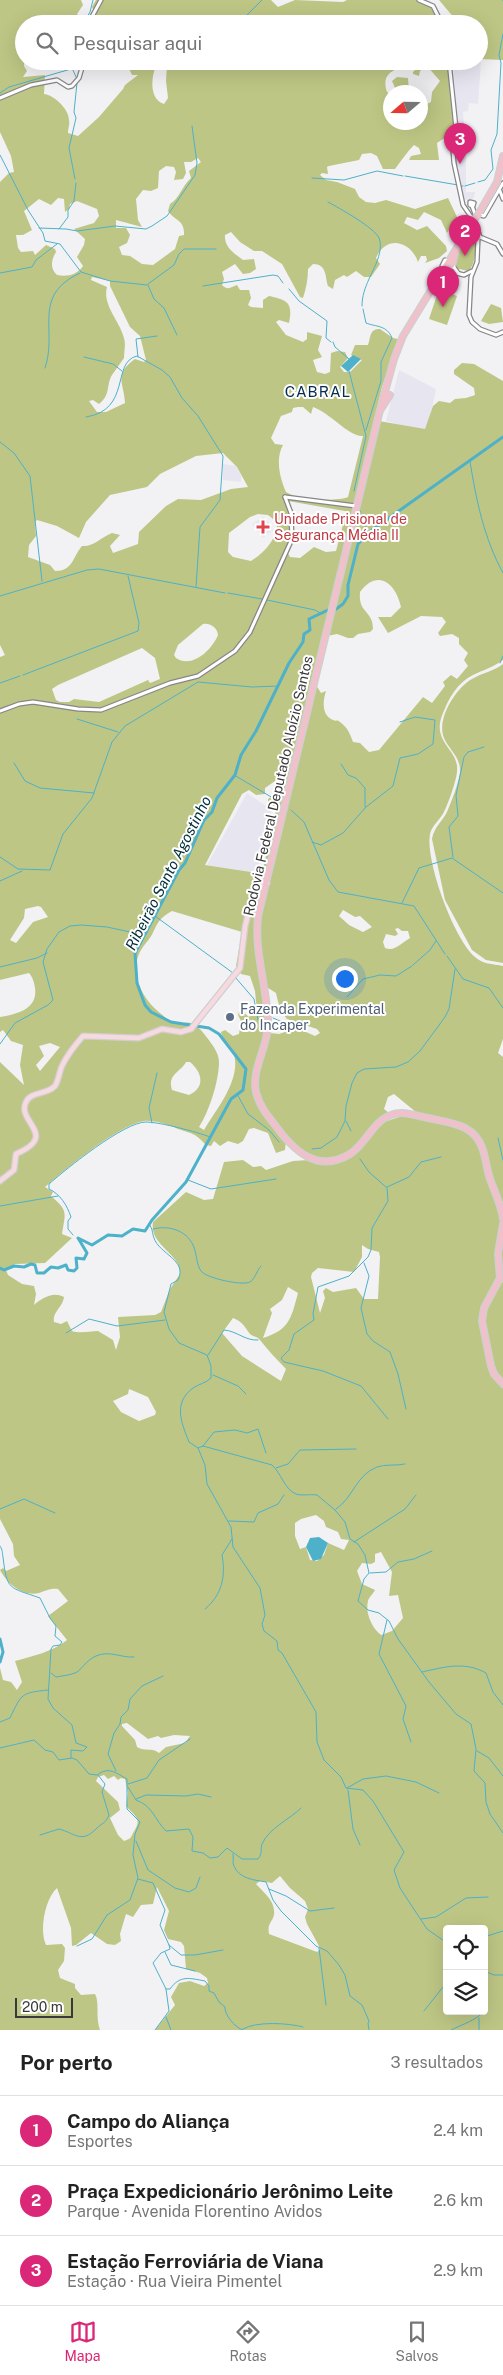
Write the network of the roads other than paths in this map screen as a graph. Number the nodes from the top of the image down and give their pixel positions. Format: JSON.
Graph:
{"nodes":[{"id":1,"x":101,"y":0,"type":"edge"},
{"id":2,"x":419,"y":0,"type":"edge"},
{"id":3,"x":93,"y":15,"type":"edge"},
{"id":4,"x":438,"y":15,"type":"edge"},
{"id":5,"x":81,"y":70,"type":"edge"},
{"id":6,"x":450,"y":70,"type":"edge"},
{"id":7,"x":0,"y":98,"type":"edge"},
{"id":8,"x":503,"y":156,"type":"edge"},
{"id":9,"x":503,"y":183,"type":"edge"},
{"id":10,"x":499,"y":190,"type":"junction"},
{"id":11,"x":503,"y":199,"type":"edge"},
{"id":12,"x":462,"y":202,"type":"junction"},
{"id":13,"x":479,"y":238,"type":"junction"},
{"id":14,"x":503,"y":254,"type":"edge"},
{"id":15,"x":448,"y":262,"type":"junction"},
{"id":16,"x":445,"y":269,"type":"junction"},
{"id":17,"x":474,"y":269,"type":"junction"},
{"id":18,"x":458,"y":273,"type":"junction"},
{"id":19,"x":466,"y":274,"type":"junction"},
{"id":20,"x":470,"y":285,"type":"junction"},
{"id":21,"x":503,"y":332,"type":"edge"},
{"id":22,"x":388,"y":378,"type":"junction"},
{"id":23,"x":390,"y":389,"type":"dead end"},
{"id":24,"x":390,"y":395,"type":"dead end"},
{"id":25,"x":379,"y":414,"type":"junction"},
{"id":26,"x":356,"y":506,"type":"junction"},
{"id":27,"x":0,"y":711,"type":"edge"},
{"id":28,"x":267,"y":883,"type":"junction"},
{"id":29,"x":0,"y":1181,"type":"edge"},
{"id":30,"x":503,"y":1219,"type":"edge"},
{"id":31,"x":503,"y":1224,"type":"edge"},
{"id":32,"x":503,"y":1384,"type":"edge"}],
"edges":[{"from":1,"to":3,"type":"street"},
{"from":2,"to":4,"type":"street"},
{"from":5,"to":7,"type":"street"},
{"from":6,"to":12,"type":"street"},
{"from":8,"to":15,"type":"highway","bridge":true},
{"from":9,"to":10,"type":"street"},
{"from":10,"to":11,"type":"street"},
{"from":10,"to":12,"type":"street"},
{"from":12,"to":13,"type":"street"},
{"from":13,"to":14,"type":"street"},
{"from":13,"to":17,"type":"street"},
{"from":15,"to":16,"type":"highway"},
{"from":15,"to":18,"type":"street"},
{"from":16,"to":18,"type":"street"},
{"from":16,"to":22,"type":"highway","name":"Rodovia Federal Deputado Aloízio Santos"},
{"from":17,"to":19,"type":"street"},
{"from":17,"to":20,"type":"street"},
{"from":18,"to":19,"type":"street"},
{"from":19,"to":20,"type":"street"},
{"from":20,"to":21,"type":"street"},
{"from":22,"to":23,"type":"highway"},
{"from":22,"to":25,"type":"highway","name":"Rodovia Federal Deputado Aloízio Santos"},
{"from":24,"to":25,"type":"highway"},
{"from":25,"to":26,"type":"highway","name":"Rodovia Federal Deputado Aloízio Santos"},
{"from":26,"to":27,"type":"street"},
{"from":26,"to":28,"type":"highway","name":"Rodovia Federal Deputado Aloízio Santos"},
{"from":28,"to":29,"type":"main road"},
{"from":28,"to":30,"type":"highway","name":"Rodovia Federal Deputado Aloízio Santos"},
{"from":31,"to":32,"type":"highway"}]}
